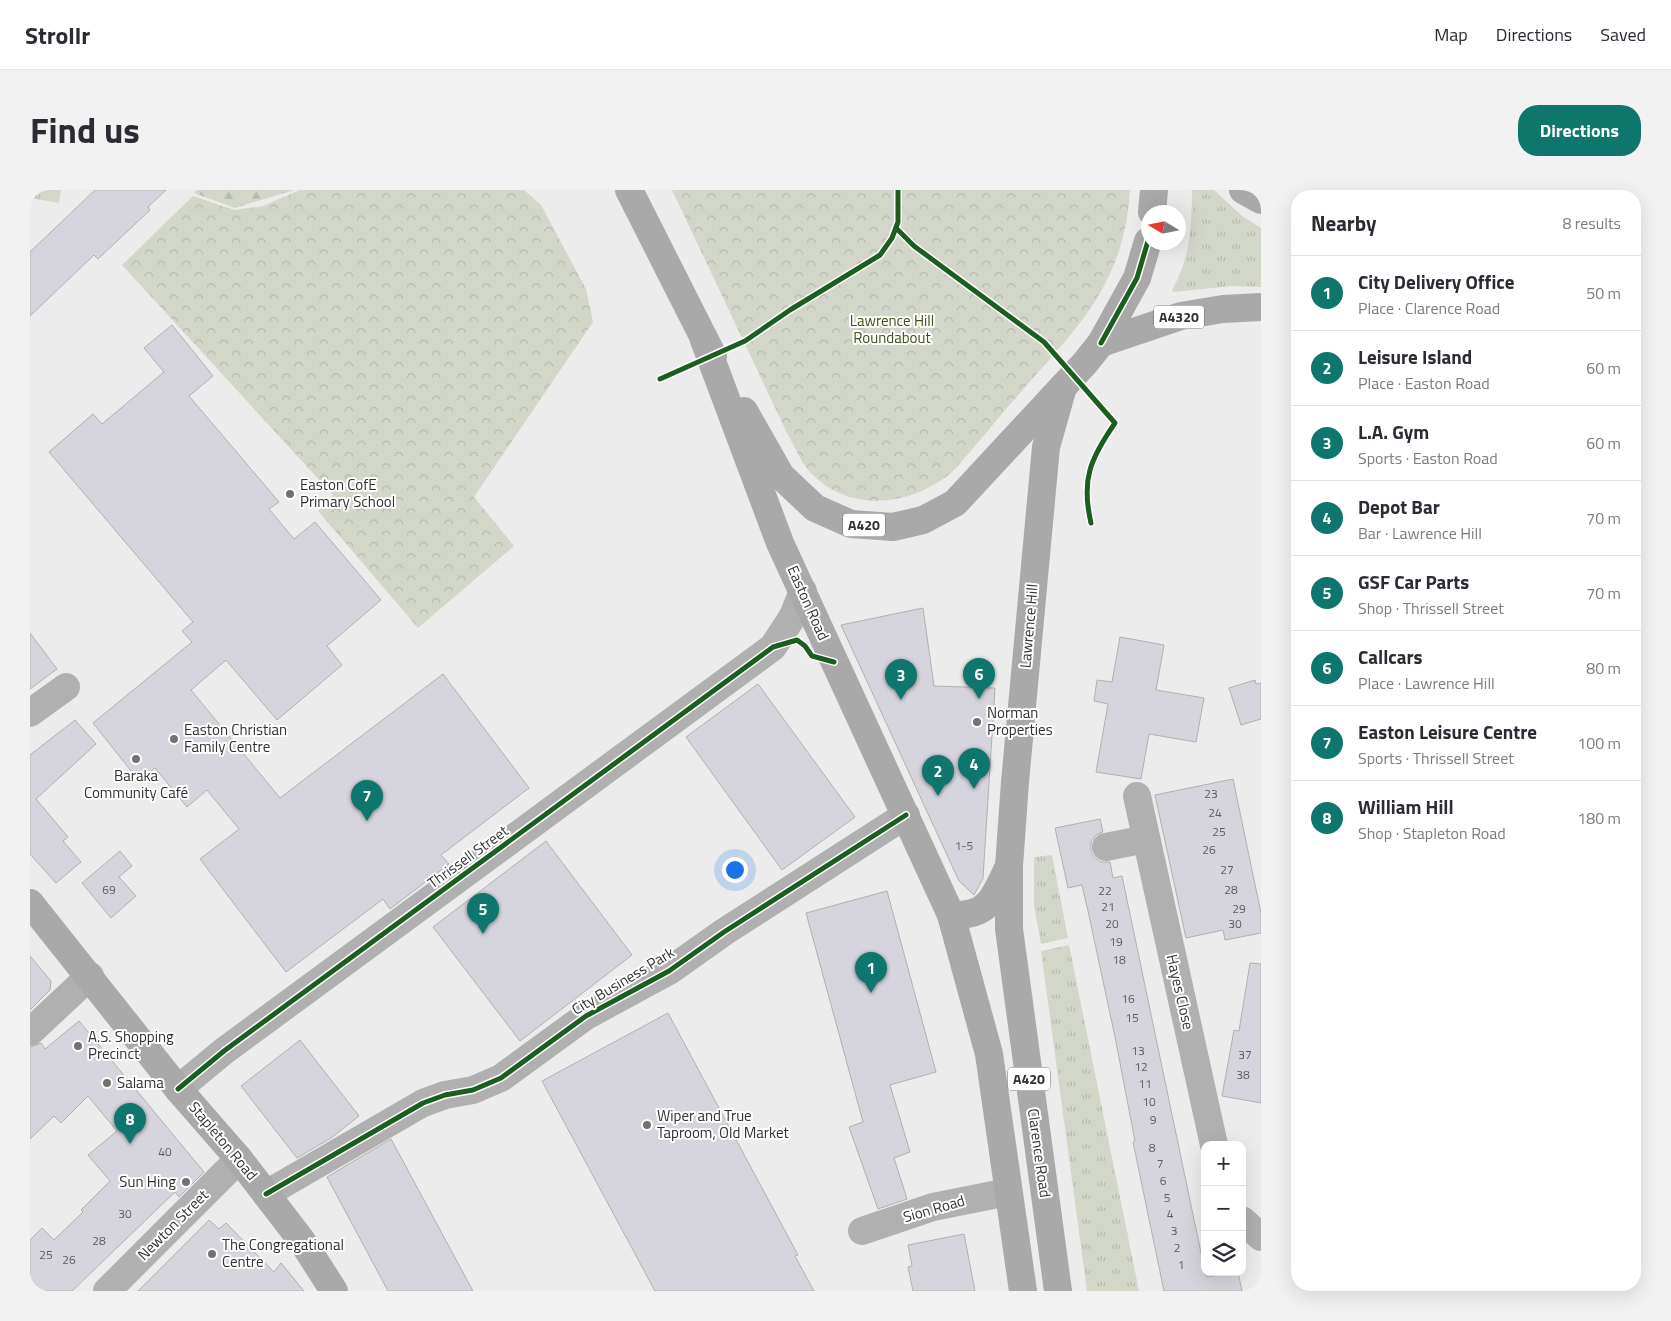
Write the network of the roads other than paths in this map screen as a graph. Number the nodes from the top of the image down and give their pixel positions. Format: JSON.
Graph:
{"nodes":[{"id":1,"x":629,"y":190,"type":"edge"},
{"id":2,"x":1154,"y":190,"type":"edge"},
{"id":3,"x":1243,"y":190,"type":"edge"},
{"id":4,"x":1261,"y":200,"type":"edge"},
{"id":5,"x":1153,"y":205,"type":"edge"},
{"id":6,"x":1145,"y":250,"type":"edge"},
{"id":7,"x":1261,"y":307,"type":"edge"},
{"id":8,"x":704,"y":340,"type":"junction"},
{"id":9,"x":1101,"y":343,"type":"junction"},
{"id":10,"x":1063,"y":387,"type":"junction"},
{"id":11,"x":803,"y":591,"type":"junction"},
{"id":12,"x":66,"y":687,"type":"dead end"},
{"id":13,"x":30,"y":713,"type":"edge"},
{"id":14,"x":1137,"y":796,"type":"dead end"},
{"id":15,"x":906,"y":815,"type":"junction"},
{"id":16,"x":1146,"y":839,"type":"junction"},
{"id":17,"x":1106,"y":847,"type":"dead end"},
{"id":18,"x":1009,"y":866,"type":"junction"},
{"id":19,"x":30,"y":903,"type":"edge"},
{"id":20,"x":951,"y":914,"type":"junction"},
{"id":21,"x":90,"y":976,"type":"junction"},
{"id":22,"x":30,"y":1032,"type":"edge"},
{"id":23,"x":178,"y":1088,"type":"junction"},
{"id":24,"x":1213,"y":1141,"type":"edge"},
{"id":25,"x":239,"y":1159,"type":"junction"},
{"id":26,"x":1008,"y":1192,"type":"junction"},
{"id":27,"x":266,"y":1194,"type":"junction"},
{"id":28,"x":1246,"y":1224,"type":"edge"},
{"id":29,"x":862,"y":1231,"type":"dead end"},
{"id":30,"x":1261,"y":1238,"type":"edge"},
{"id":31,"x":107,"y":1291,"type":"edge"},
{"id":32,"x":334,"y":1291,"type":"edge"},
{"id":33,"x":1023,"y":1291,"type":"edge"},
{"id":34,"x":1058,"y":1291,"type":"edge"}],
"edges":[{"from":1,"to":8,"type":"main road","number":"A420"},
{"from":2,"to":5,"type":"main road"},
{"from":3,"to":4,"type":"main road"},
{"from":6,"to":9,"type":"main road","number":"A420"},
{"from":7,"to":9,"type":"main road","number":"A4320"},
{"from":8,"to":10,"type":"main road","number":"A420"},
{"from":8,"to":11,"type":"main road","name":"Easton Road","number":"A420"},
{"from":9,"to":10,"type":"main road","number":"A420"},
{"from":10,"to":18,"type":"main road","name":"Lawrence Hill","number":"A420"},
{"from":11,"to":15,"type":"main road","name":"Easton Road","number":"A420"},
{"from":11,"to":23,"type":"street","name":"Thrissell Street"},
{"from":12,"to":13,"type":"street"},
{"from":14,"to":16,"type":"street","name":"Hayes Close"},
{"from":15,"to":20,"type":"main road","name":"Easton Road","number":"A420"},
{"from":15,"to":27,"type":"street","name":"City Business Park"},
{"from":16,"to":17,"type":"street"},
{"from":16,"to":24,"type":"street","name":"Hayes Close"},
{"from":18,"to":20,"type":"main road"},
{"from":18,"to":34,"type":"main road","name":"Clarence Road","number":"A420"},
{"from":19,"to":21,"type":"main road","name":"Stapleton Road"},
{"from":20,"to":26,"type":"main road","number":"A420"},
{"from":21,"to":22,"type":"street"},
{"from":21,"to":23,"type":"main road","name":"Stapleton Road"},
{"from":23,"to":25,"type":"main road","name":"Stapleton Road"},
{"from":25,"to":27,"type":"main road","name":"Stapleton Road"},
{"from":25,"to":31,"type":"street","name":"Newton Street"},
{"from":26,"to":29,"type":"street","name":"Sion Road"},
{"from":26,"to":33,"type":"main road","number":"A420"},
{"from":27,"to":32,"type":"main road","name":"Stapleton Road"},
{"from":28,"to":30,"type":"street"}]}
